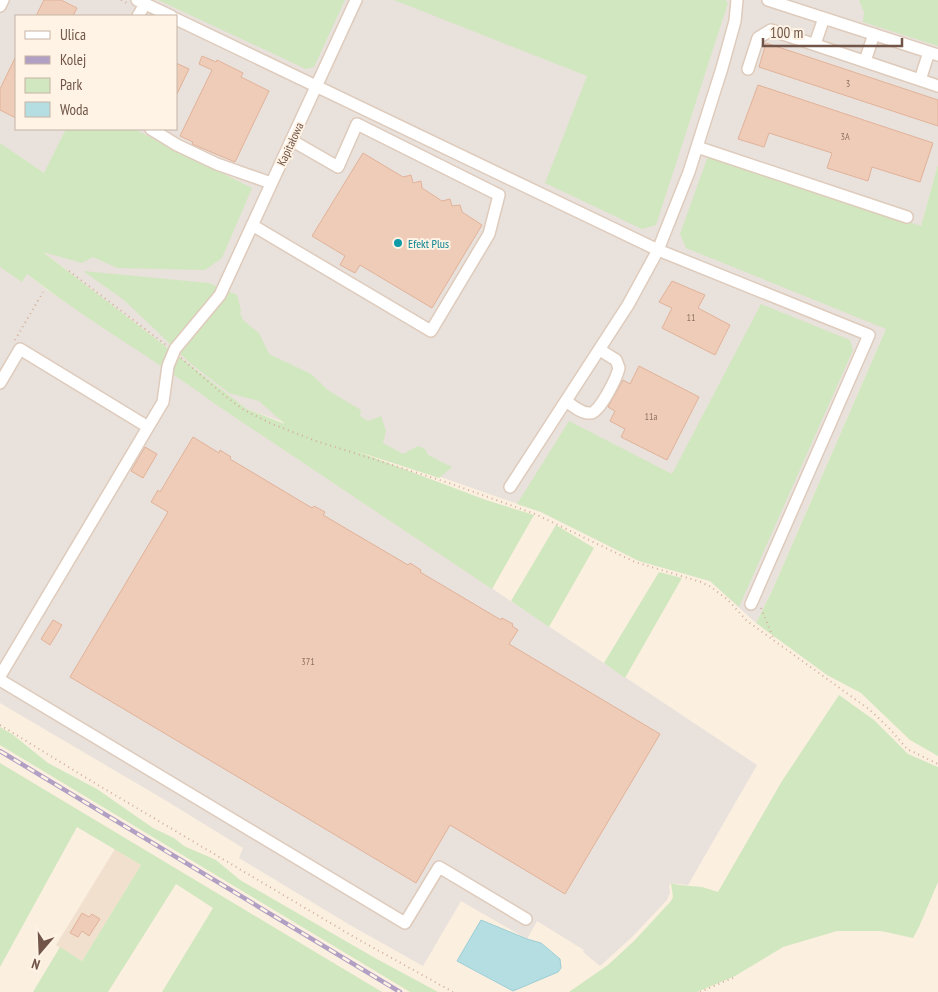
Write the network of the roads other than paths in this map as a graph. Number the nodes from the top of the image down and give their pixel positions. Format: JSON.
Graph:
{"nodes":[{"id":1,"x":3,"y":0,"type":"edge"},
{"id":2,"x":356,"y":0,"type":"edge"},
{"id":3,"x":737,"y":0,"type":"edge"},
{"id":4,"x":768,"y":0,"type":"edge"},
{"id":5,"x":141,"y":2,"type":"edge"},
{"id":6,"x":0,"y":6,"type":"edge"},
{"id":7,"x":138,"y":15,"type":"edge"},
{"id":8,"x":169,"y":15,"type":"edge"},
{"id":9,"x":824,"y":18,"type":"junction"},
{"id":10,"x":178,"y":20,"type":"edge"},
{"id":11,"x":874,"y":34,"type":"junction"},
{"id":12,"x":815,"y":44,"type":"junction"},
{"id":13,"x":934,"y":53,"type":"edge"},
{"id":14,"x":865,"y":61,"type":"junction"},
{"id":15,"x":748,"y":69,"type":"dead end"},
{"id":16,"x":920,"y":80,"type":"junction"},
{"id":17,"x":316,"y":86,"type":"junction"},
{"id":18,"x":938,"y":86,"type":"edge"},
{"id":19,"x":153,"y":130,"type":"edge"},
{"id":20,"x":291,"y":140,"type":"junction"},
{"id":21,"x":697,"y":147,"type":"junction"},
{"id":22,"x":271,"y":183,"type":"junction"},
{"id":23,"x":907,"y":217,"type":"dead end"},
{"id":24,"x":252,"y":225,"type":"junction"},
{"id":25,"x":658,"y":250,"type":"junction"},
{"id":26,"x":600,"y":350,"type":"junction"},
{"id":27,"x":0,"y":383,"type":"edge"},
{"id":28,"x":566,"y":402,"type":"junction"},
{"id":29,"x":148,"y":428,"type":"junction"},
{"id":30,"x":510,"y":488,"type":"dead end"},
{"id":31,"x":752,"y":601,"type":"road end"},
{"id":32,"x":0,"y":678,"type":"edge"},
{"id":33,"x":526,"y":918,"type":"dead end"}],
"edges":[{"from":1,"to":6,"type":"street"},
{"from":2,"to":17,"type":"street","name":"Kapitałowa"},
{"from":3,"to":21,"type":"street"},
{"from":4,"to":9,"type":"street"},
{"from":5,"to":7,"type":"street"},
{"from":5,"to":8,"type":"street"},
{"from":9,"to":11,"type":"street"},
{"from":9,"to":12,"type":"street"},
{"from":10,"to":17,"type":"street"},
{"from":11,"to":13,"type":"street"},
{"from":11,"to":14,"type":"street"},
{"from":12,"to":14,"type":"street"},
{"from":12,"to":15,"type":"street"},
{"from":13,"to":16,"type":"street"},
{"from":14,"to":16,"type":"street"},
{"from":16,"to":18,"type":"street"},
{"from":17,"to":20,"type":"street","name":"Kapitałowa"},
{"from":17,"to":25,"type":"street"},
{"from":19,"to":22,"type":"street"},
{"from":20,"to":22,"type":"street","name":"Kapitałowa"},
{"from":20,"to":24,"type":"street"},
{"from":21,"to":23,"type":"street"},
{"from":21,"to":25,"type":"street"},
{"from":22,"to":24,"type":"street","name":"Kapitałowa"},
{"from":24,"to":29,"type":"street","name":"Kapitałowa"},
{"from":25,"to":26,"type":"street"},
{"from":25,"to":31,"type":"street"},
{"from":26,"to":28,"type":"street"},
{"from":26,"to":28,"type":"street"},
{"from":27,"to":29,"type":"street"},
{"from":28,"to":30,"type":"street"},
{"from":29,"to":32,"type":"street"},
{"from":32,"to":33,"type":"street"}]}
